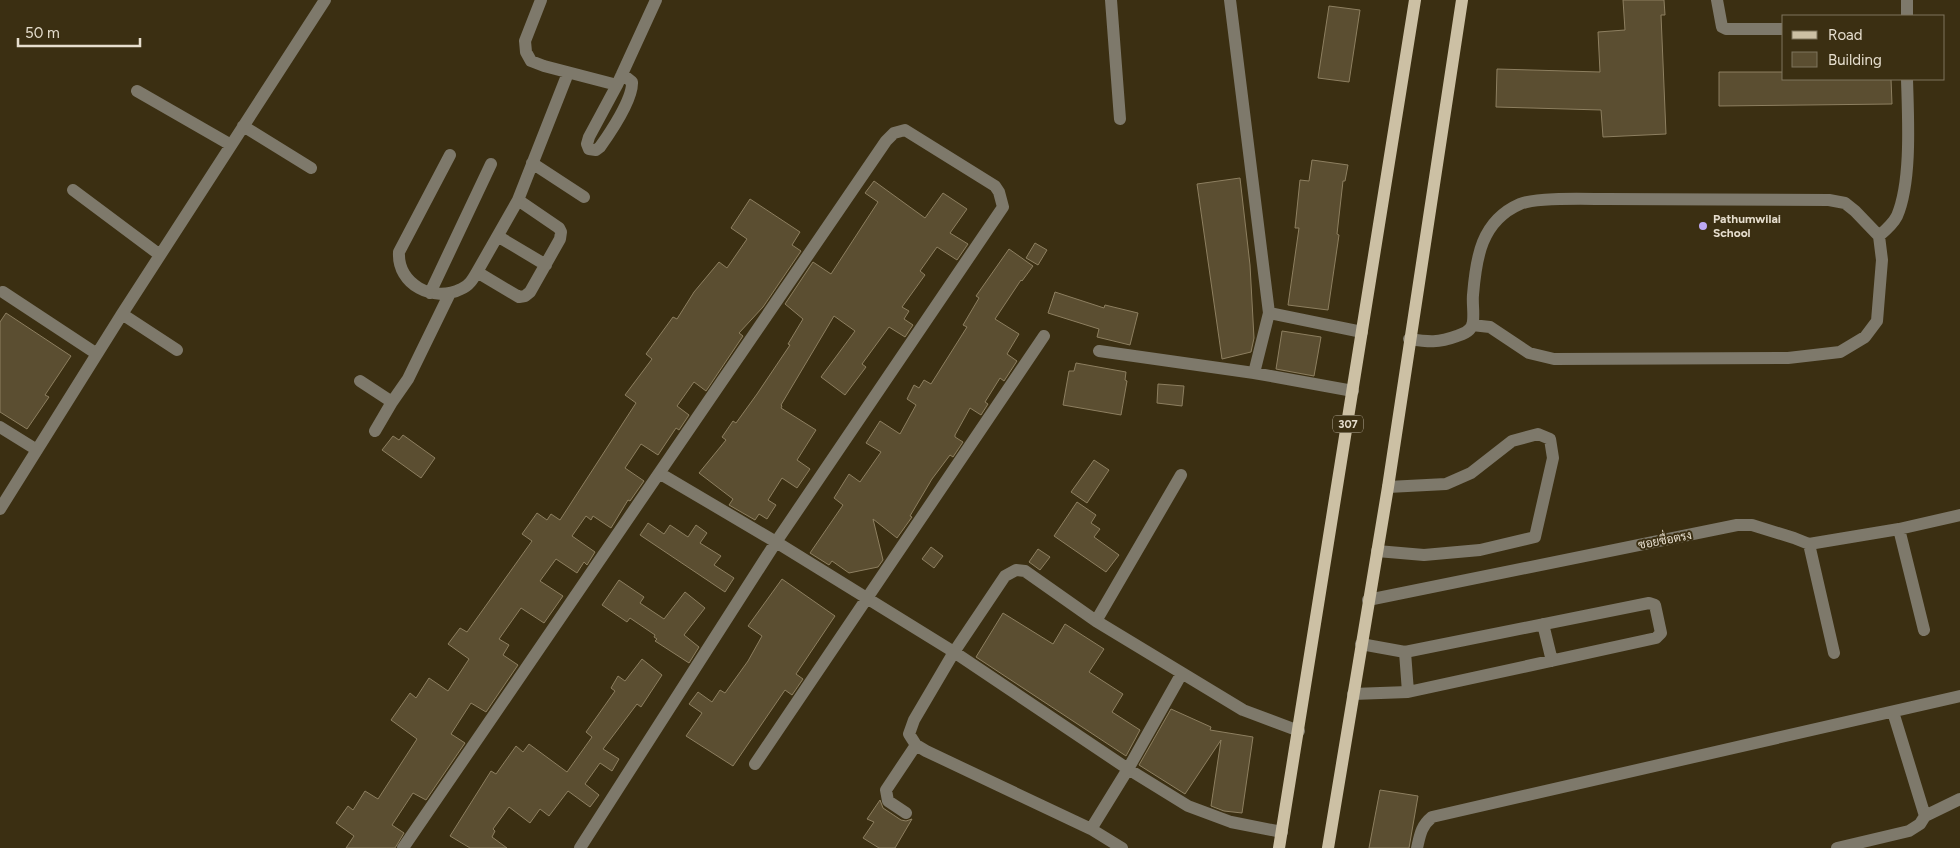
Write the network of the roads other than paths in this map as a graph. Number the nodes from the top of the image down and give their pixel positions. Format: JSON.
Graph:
{"nodes":[{"id":1,"x":325,"y":0,"type":"edge"},
{"id":2,"x":541,"y":0,"type":"edge"},
{"id":3,"x":656,"y":0,"type":"edge"},
{"id":4,"x":1111,"y":0,"type":"edge"},
{"id":5,"x":1230,"y":0,"type":"edge"},
{"id":6,"x":1415,"y":0,"type":"edge"},
{"id":7,"x":1717,"y":0,"type":"edge"},
{"id":8,"x":1907,"y":0,"type":"edge"},
{"id":9,"x":1462,"y":1,"type":"edge"},
{"id":10,"x":1907,"y":15,"type":"edge"},
{"id":11,"x":1782,"y":29,"type":"edge"},
{"id":12,"x":568,"y":73,"type":"junction"},
{"id":13,"x":620,"y":80,"type":"junction"},
{"id":14,"x":1907,"y":80,"type":"edge"},
{"id":15,"x":137,"y":91,"type":"dead end"},
{"id":16,"x":1120,"y":119,"type":"dead end"},
{"id":17,"x":243,"y":126,"type":"junction"},
{"id":18,"x":231,"y":144,"type":"junction"},
{"id":19,"x":450,"y":155,"type":"dead end"},
{"id":20,"x":532,"y":163,"type":"junction"},
{"id":21,"x":491,"y":164,"type":"dead end"},
{"id":22,"x":311,"y":168,"type":"dead end"},
{"id":23,"x":73,"y":190,"type":"dead end"},
{"id":24,"x":584,"y":198,"type":"dead end"},
{"id":25,"x":518,"y":200,"type":"junction"},
{"id":26,"x":499,"y":236,"type":"junction"},
{"id":27,"x":1880,"y":236,"type":"junction"},
{"id":28,"x":160,"y":255,"type":"junction"},
{"id":29,"x":546,"y":265,"type":"junction"},
{"id":30,"x":478,"y":272,"type":"junction"},
{"id":31,"x":3,"y":292,"type":"dead end"},
{"id":32,"x":430,"y":293,"type":"junction"},
{"id":33,"x":450,"y":293,"type":"junction"},
{"id":34,"x":1269,"y":313,"type":"junction"},
{"id":35,"x":122,"y":314,"type":"junction"},
{"id":36,"x":1472,"y":325,"type":"junction"},
{"id":37,"x":1362,"y":332,"type":"junction"},
{"id":38,"x":1044,"y":336,"type":"dead end"},
{"id":39,"x":1409,"y":339,"type":"junction"},
{"id":40,"x":177,"y":350,"type":"dead end"},
{"id":41,"x":1099,"y":350,"type":"dead end"},
{"id":42,"x":97,"y":354,"type":"junction"},
{"id":43,"x":1254,"y":373,"type":"junction"},
{"id":44,"x":360,"y":381,"type":"dead end"},
{"id":45,"x":1353,"y":391,"type":"junction"},
{"id":46,"x":392,"y":402,"type":"junction"},
{"id":47,"x":0,"y":428,"type":"edge"},
{"id":48,"x":375,"y":431,"type":"dead end"},
{"id":49,"x":37,"y":450,"type":"junction"},
{"id":50,"x":659,"y":473,"type":"junction"},
{"id":51,"x":1181,"y":476,"type":"dead end"},
{"id":52,"x":1388,"y":487,"type":"junction"},
{"id":53,"x":0,"y":509,"type":"edge"},
{"id":54,"x":1960,"y":515,"type":"edge"},
{"id":55,"x":1898,"y":529,"type":"junction"},
{"id":56,"x":776,"y":542,"type":"junction"},
{"id":57,"x":1809,"y":544,"type":"junction"},
{"id":58,"x":1377,"y":551,"type":"junction"},
{"id":59,"x":868,"y":599,"type":"junction"},
{"id":60,"x":1368,"y":600,"type":"junction"},
{"id":61,"x":1096,"y":621,"type":"junction"},
{"id":62,"x":1543,"y":624,"type":"junction"},
{"id":63,"x":1924,"y":630,"type":"dead end"},
{"id":64,"x":1361,"y":644,"type":"junction"},
{"id":65,"x":954,"y":652,"type":"junction"},
{"id":66,"x":1405,"y":652,"type":"junction"},
{"id":67,"x":1834,"y":653,"type":"dead end"},
{"id":68,"x":1552,"y":661,"type":"junction"},
{"id":69,"x":1182,"y":673,"type":"junction"},
{"id":70,"x":1408,"y":692,"type":"junction"},
{"id":71,"x":1353,"y":694,"type":"junction"},
{"id":72,"x":1960,"y":696,"type":"edge"},
{"id":73,"x":1893,"y":712,"type":"junction"},
{"id":74,"x":1299,"y":731,"type":"junction"},
{"id":75,"x":916,"y":745,"type":"junction"},
{"id":76,"x":755,"y":764,"type":"dead end"},
{"id":77,"x":1128,"y":769,"type":"junction"},
{"id":78,"x":1960,"y":799,"type":"edge"},
{"id":79,"x":906,"y":813,"type":"dead end"},
{"id":80,"x":1925,"y":816,"type":"junction"},
{"id":81,"x":1092,"y":829,"type":"junction"},
{"id":82,"x":1282,"y":832,"type":"junction"},
{"id":83,"x":403,"y":848,"type":"edge"},
{"id":84,"x":580,"y":848,"type":"edge"},
{"id":85,"x":1122,"y":848,"type":"edge"},
{"id":86,"x":1279,"y":848,"type":"edge"},
{"id":87,"x":1328,"y":848,"type":"edge"},
{"id":88,"x":1417,"y":848,"type":"edge"},
{"id":89,"x":1837,"y":848,"type":"edge"}],
"edges":[{"from":1,"to":17,"type":"street"},
{"from":2,"to":12,"type":"street"},
{"from":3,"to":13,"type":"street"},
{"from":4,"to":16,"type":"street"},
{"from":5,"to":34,"type":"street"},
{"from":6,"to":37,"type":"main road","number":"307"},
{"from":7,"to":11,"type":"street"},
{"from":8,"to":10,"type":"street"},
{"from":9,"to":39,"type":"main road"},
{"from":12,"to":13,"type":"street"},
{"from":12,"to":20,"type":"street"},
{"from":13,"to":13,"type":"street"},
{"from":14,"to":27,"type":"street"},
{"from":15,"to":18,"type":"street"},
{"from":17,"to":18,"type":"street"},
{"from":17,"to":22,"type":"street"},
{"from":18,"to":28,"type":"street"},
{"from":19,"to":32,"type":"street"},
{"from":20,"to":24,"type":"street"},
{"from":20,"to":25,"type":"street"},
{"from":21,"to":32,"type":"street"},
{"from":23,"to":28,"type":"street"},
{"from":25,"to":26,"type":"street"},
{"from":25,"to":29,"type":"street"},
{"from":26,"to":29,"type":"street"},
{"from":26,"to":30,"type":"street"},
{"from":27,"to":36,"type":"street"},
{"from":27,"to":36,"type":"street"},
{"from":28,"to":35,"type":"street"},
{"from":29,"to":30,"type":"street"},
{"from":30,"to":33,"type":"street"},
{"from":31,"to":42,"type":"street"},
{"from":32,"to":33,"type":"street"},
{"from":33,"to":46,"type":"street"},
{"from":34,"to":37,"type":"street"},
{"from":34,"to":43,"type":"street"},
{"from":35,"to":40,"type":"street"},
{"from":35,"to":42,"type":"street"},
{"from":36,"to":39,"type":"street"},
{"from":37,"to":45,"type":"main road","number":"307"},
{"from":38,"to":59,"type":"street"},
{"from":39,"to":52,"type":"main road"},
{"from":41,"to":43,"type":"street"},
{"from":42,"to":49,"type":"street"},
{"from":43,"to":45,"type":"street"},
{"from":44,"to":46,"type":"street"},
{"from":45,"to":74,"type":"main road","number":"307"},
{"from":46,"to":48,"type":"street"},
{"from":47,"to":49,"type":"street"},
{"from":49,"to":53,"type":"street"},
{"from":50,"to":56,"type":"street"},
{"from":50,"to":56,"type":"street"},
{"from":50,"to":83,"type":"street"},
{"from":51,"to":61,"type":"street"},
{"from":52,"to":58,"type":"main road"},
{"from":52,"to":58,"type":"street"},
{"from":54,"to":55,"type":"street","name":"ซอยซื่อตรง"},
{"from":55,"to":57,"type":"street","name":"ซอยซื่อตรง"},
{"from":55,"to":63,"type":"street"},
{"from":56,"to":59,"type":"street"},
{"from":56,"to":84,"type":"street"},
{"from":57,"to":60,"type":"street","name":"ซอยซื่อตรง"},
{"from":57,"to":67,"type":"street"},
{"from":58,"to":60,"type":"main road"},
{"from":59,"to":65,"type":"street"},
{"from":59,"to":76,"type":"street"},
{"from":60,"to":64,"type":"main road"},
{"from":61,"to":65,"type":"street"},
{"from":61,"to":69,"type":"street"},
{"from":62,"to":66,"type":"street"},
{"from":62,"to":68,"type":"street"},
{"from":62,"to":68,"type":"street"},
{"from":64,"to":66,"type":"street"},
{"from":64,"to":71,"type":"main road"},
{"from":65,"to":75,"type":"street"},
{"from":65,"to":77,"type":"street"},
{"from":66,"to":70,"type":"street"},
{"from":68,"to":70,"type":"street"},
{"from":69,"to":74,"type":"street"},
{"from":69,"to":77,"type":"street"},
{"from":70,"to":71,"type":"street"},
{"from":71,"to":87,"type":"main road"},
{"from":72,"to":73,"type":"street"},
{"from":73,"to":80,"type":"street"},
{"from":73,"to":88,"type":"street"},
{"from":74,"to":82,"type":"main road","number":"307"},
{"from":75,"to":79,"type":"street"},
{"from":75,"to":81,"type":"street"},
{"from":77,"to":81,"type":"street"},
{"from":77,"to":82,"type":"street"},
{"from":78,"to":80,"type":"street"},
{"from":80,"to":89,"type":"street"},
{"from":81,"to":85,"type":"street"},
{"from":82,"to":86,"type":"main road","number":"307"}]}
